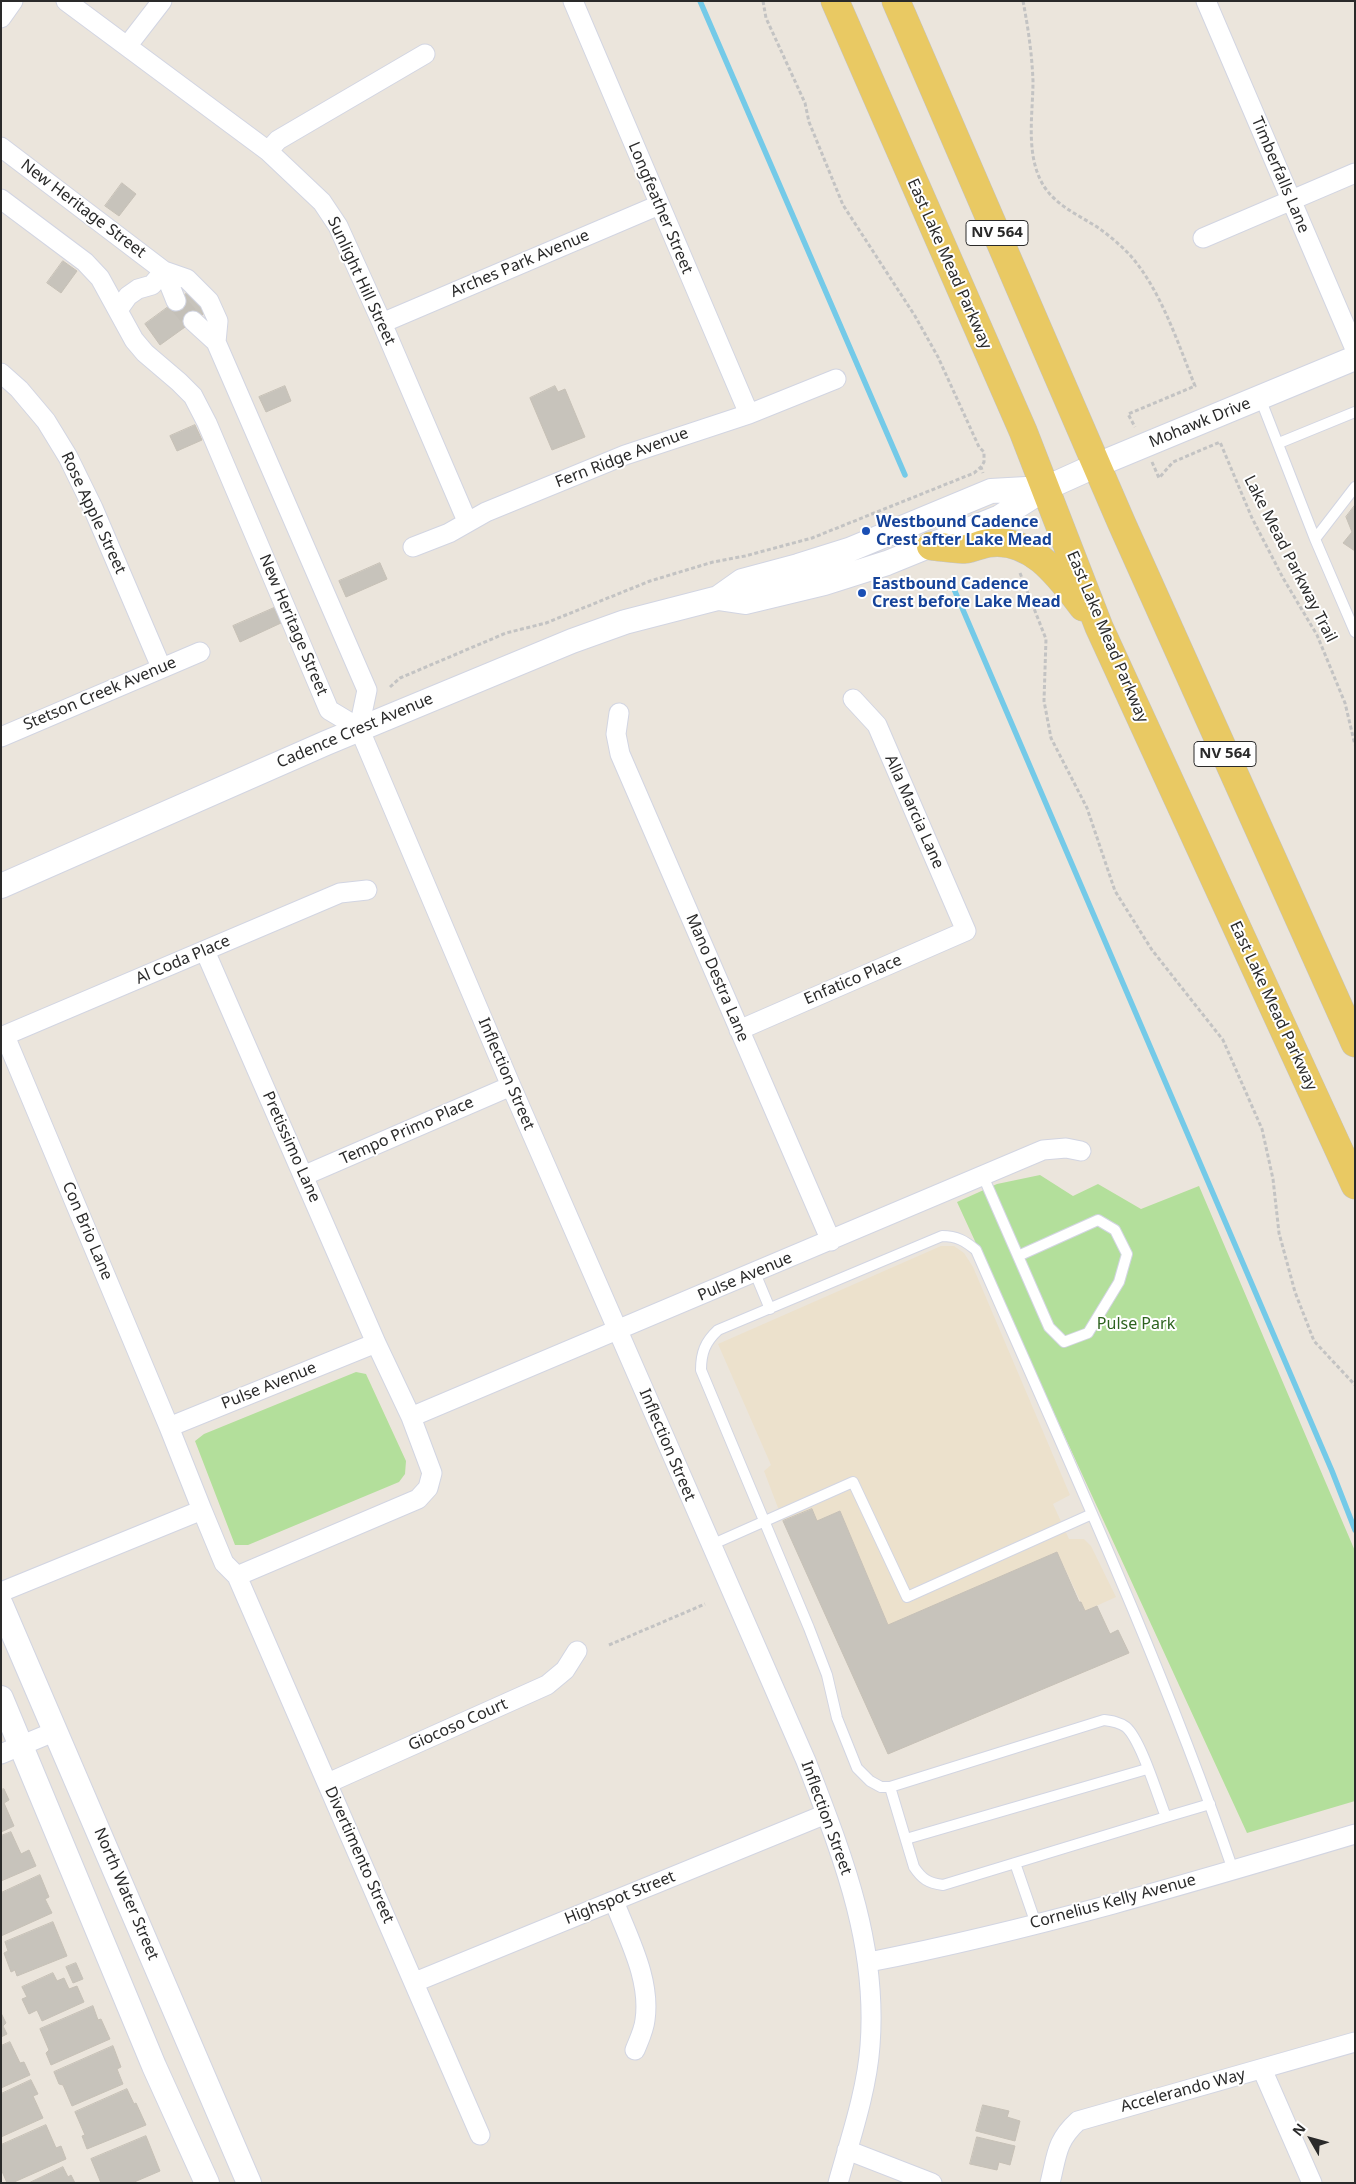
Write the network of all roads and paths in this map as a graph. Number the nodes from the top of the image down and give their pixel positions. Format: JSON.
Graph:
{"nodes":[{"id":1,"x":14,"y":1,"type":"edge"},
{"id":2,"x":66,"y":1,"type":"edge"},
{"id":3,"x":162,"y":1,"type":"edge"},
{"id":4,"x":573,"y":1,"type":"edge"},
{"id":5,"x":763,"y":1,"type":"edge"},
{"id":6,"x":835,"y":1,"type":"edge"},
{"id":7,"x":896,"y":1,"type":"edge"},
{"id":8,"x":1023,"y":1,"type":"edge"},
{"id":9,"x":1206,"y":1,"type":"edge"},
{"id":10,"x":1,"y":18,"type":"edge"},
{"id":11,"x":128,"y":45,"type":"junction"},
{"id":12,"x":425,"y":54,"type":"dead end"},
{"id":13,"x":1,"y":147,"type":"edge"},
{"id":14,"x":268,"y":151,"type":"junction"},
{"id":15,"x":1355,"y":172,"type":"edge"},
{"id":16,"x":1,"y":199,"type":"edge"},
{"id":17,"x":1291,"y":200,"type":"junction"},
{"id":18,"x":659,"y":205,"type":"junction"},
{"id":19,"x":1203,"y":238,"type":"dead end"},
{"id":20,"x":164,"y":271,"type":"junction"},
{"id":21,"x":176,"y":301,"type":"tunnel mouth"},
{"id":22,"x":118,"y":310,"type":"junction"},
{"id":23,"x":193,"y":321,"type":"tunnel mouth"},
{"id":24,"x":382,"y":323,"type":"junction"},
{"id":25,"x":216,"y":342,"type":"junction"},
{"id":26,"x":1355,"y":349,"type":"edge"},
{"id":27,"x":1355,"y":358,"type":"edge"},
{"id":28,"x":1,"y":373,"type":"edge"},
{"id":29,"x":836,"y":379,"type":"dead end"},
{"id":30,"x":1260,"y":398,"type":"junction"},
{"id":31,"x":1355,"y":412,"type":"edge"},
{"id":32,"x":749,"y":414,"type":"junction"},
{"id":33,"x":1279,"y":444,"type":"junction"},
{"id":34,"x":1145,"y":445,"type":"junction"},
{"id":35,"x":1097,"y":465,"type":"junction"},
{"id":36,"x":981,"y":467,"type":"junction"},
{"id":37,"x":1046,"y":488,"type":"junction"},
{"id":38,"x":1355,"y":488,"type":"edge"},
{"id":39,"x":991,"y":491,"type":"junction"},
{"id":40,"x":467,"y":521,"type":"junction"},
{"id":41,"x":1315,"y":539,"type":"junction"},
{"id":42,"x":1010,"y":544,"type":"junction"},
{"id":43,"x":932,"y":546,"type":"junction"},
{"id":44,"x":413,"y":548,"type":"dead end"},
{"id":45,"x":718,"y":598,"type":"junction"},
{"id":46,"x":1099,"y":627,"type":"junction"},
{"id":47,"x":1355,"y":632,"type":"edge"},
{"id":48,"x":200,"y":652,"type":"dead end"},
{"id":49,"x":161,"y":667,"type":"junction"},
{"id":50,"x":390,"y":687,"type":"dead end"},
{"id":51,"x":852,"y":698,"type":"dead end"},
{"id":52,"x":619,"y":713,"type":"dead end"},
{"id":53,"x":359,"y":728,"type":"junction"},
{"id":54,"x":1,"y":737,"type":"edge"},
{"id":55,"x":1355,"y":745,"type":"edge"},
{"id":56,"x":1,"y":886,"type":"edge"},
{"id":57,"x":367,"y":890,"type":"dead end"},
{"id":58,"x":966,"y":931,"type":"joint"},
{"id":59,"x":205,"y":951,"type":"junction"},
{"id":60,"x":739,"y":1030,"type":"junction"},
{"id":61,"x":3,"y":1036,"type":"edge"},
{"id":62,"x":1355,"y":1043,"type":"edge"},
{"id":63,"x":511,"y":1086,"type":"junction"},
{"id":64,"x":1081,"y":1151,"type":"dead end"},
{"id":65,"x":303,"y":1176,"type":"junction"},
{"id":66,"x":983,"y":1176,"type":"junction"},
{"id":67,"x":1355,"y":1184,"type":"edge"},
{"id":68,"x":831,"y":1241,"type":"junction"},
{"id":69,"x":1018,"y":1256,"type":"junction"},
{"id":70,"x":755,"y":1273,"type":"junction"},
{"id":71,"x":770,"y":1309,"type":"junction"},
{"id":72,"x":618,"y":1331,"type":"junction"},
{"id":73,"x":376,"y":1343,"type":"junction"},
{"id":74,"x":1355,"y":1385,"type":"edge"},
{"id":75,"x":411,"y":1417,"type":"junction"},
{"id":76,"x":169,"y":1427,"type":"junction"},
{"id":77,"x":202,"y":1510,"type":"junction"},
{"id":78,"x":1092,"y":1514,"type":"junction"},
{"id":79,"x":764,"y":1521,"type":"junction"},
{"id":80,"x":711,"y":1546,"type":"junction"},
{"id":81,"x":237,"y":1576,"type":"junction"},
{"id":82,"x":1,"y":1592,"type":"edge"},
{"id":83,"x":705,"y":1604,"type":"dead end"},
{"id":84,"x":1,"y":1605,"type":"edge"},
{"id":85,"x":609,"y":1645,"type":"dead end"},
{"id":86,"x":577,"y":1651,"type":"dead end"},
{"id":87,"x":1,"y":1698,"type":"edge"},
{"id":88,"x":56,"y":1731,"type":"junction"},
{"id":89,"x":11,"y":1750,"type":"edge"},
{"id":90,"x":1147,"y":1769,"type":"junction"},
{"id":91,"x":328,"y":1783,"type":"junction"},
{"id":92,"x":890,"y":1787,"type":"junction"},
{"id":93,"x":1210,"y":1804,"type":"junction"},
{"id":94,"x":826,"y":1814,"type":"junction"},
{"id":95,"x":1166,"y":1817,"type":"junction"},
{"id":96,"x":1355,"y":1834,"type":"edge"},
{"id":97,"x":906,"y":1839,"type":"junction"},
{"id":98,"x":1016,"y":1863,"type":"junction"},
{"id":99,"x":1233,"y":1870,"type":"junction"},
{"id":100,"x":614,"y":1901,"type":"junction"},
{"id":101,"x":1036,"y":1924,"type":"junction"},
{"id":102,"x":868,"y":1962,"type":"junction"},
{"id":103,"x":415,"y":1982,"type":"junction"},
{"id":104,"x":1355,"y":2042,"type":"edge"},
{"id":105,"x":636,"y":2050,"type":"dead end"},
{"id":106,"x":1262,"y":2069,"type":"junction"},
{"id":107,"x":480,"y":2135,"type":"dead end"},
{"id":108,"x":847,"y":2150,"type":"junction"},
{"id":109,"x":207,"y":2183,"type":"edge"},
{"id":110,"x":249,"y":2183,"type":"edge"},
{"id":111,"x":838,"y":2183,"type":"edge"},
{"id":112,"x":932,"y":2183,"type":"edge"},
{"id":113,"x":1050,"y":2183,"type":"edge"},
{"id":114,"x":1312,"y":2183,"type":"edge"}],
"edges":[{"from":1,"to":10,"type":"street"},
{"from":2,"to":11,"type":"street","name":"Sunlight Hill Street"},
{"from":3,"to":11,"type":"street"},
{"from":4,"to":18,"type":"street","name":"Longfeather Street"},
{"from":5,"to":36,"type":"path"},
{"from":6,"to":37,"type":"main road","name":"East Lake Mead Parkway","number":"NV 564"},
{"from":7,"to":35,"type":"main road","number":"NV 564"},
{"from":8,"to":34,"type":"path","name":"Lake Mead Parkway Trail"},
{"from":9,"to":17,"type":"street","name":"Timberfalls Lane"},
{"from":11,"to":14,"type":"street","name":"Sunlight Hill Street"},
{"from":12,"to":14,"type":"street"},
{"from":13,"to":20,"type":"street","name":"New Heritage Street"},
{"from":14,"to":24,"type":"street","name":"Sunlight Hill Street"},
{"from":15,"to":17,"type":"street"},
{"from":16,"to":22,"type":"street","name":"New Heritage Street"},
{"from":17,"to":19,"type":"street"},
{"from":17,"to":26,"type":"street","name":"Timberfalls Lane"},
{"from":18,"to":24,"type":"street","name":"Arches Park Avenue"},
{"from":18,"to":32,"type":"street","name":"Longfeather Street"},
{"from":20,"to":21,"type":"street"},
{"from":20,"to":22,"type":"street"},
{"from":20,"to":25,"type":"street","name":"New Heritage Street"},
{"from":22,"to":53,"type":"street","name":"New Heritage Street"},
{"from":23,"to":25,"type":"street","name":"New Heritage Street"},
{"from":24,"to":40,"type":"street","name":"Sunlight Hill Street"},
{"from":25,"to":53,"type":"street","name":"New Heritage Street"},
{"from":27,"to":30,"type":"street","name":"Mohawk Drive"},
{"from":28,"to":49,"type":"street","name":"Rose Apple Street"},
{"from":29,"to":32,"type":"street","name":"Fern Ridge Avenue"},
{"from":30,"to":33,"type":"lane"},
{"from":30,"to":34,"type":"street","name":"Mohawk Drive"},
{"from":31,"to":33,"type":"lane"},
{"from":32,"to":40,"type":"street","name":"Fern Ridge Avenue"},
{"from":33,"to":41,"type":"lane"},
{"from":34,"to":35,"type":"street","name":"Mohawk Drive"},
{"from":34,"to":55,"type":"path","name":"Lake Mead Parkway Trail"},
{"from":35,"to":37,"type":"street","name":"Mohawk Drive"},
{"from":35,"to":62,"type":"main road","number":"NV 564"},
{"from":36,"to":39,"type":"path"},
{"from":36,"to":50,"type":"path"},
{"from":37,"to":39,"type":"street","name":"Cadence Crest Avenue"},
{"from":37,"to":43,"type":"street","name":"Cadence Crest Avenue"},
{"from":37,"to":46,"type":"main road","name":"East Lake Mead Parkway","number":"NV 564"},
{"from":38,"to":41,"type":"lane"},
{"from":39,"to":45,"type":"street","name":"Cadence Crest Avenue"},
{"from":40,"to":44,"type":"street","name":"Fern Ridge Avenue"},
{"from":41,"to":47,"type":"lane"},
{"from":42,"to":43,"type":"main road"},
{"from":42,"to":46,"type":"main road"},
{"from":42,"to":74,"type":"path"},
{"from":43,"to":45,"type":"street","name":"Cadence Crest Avenue"},
{"from":45,"to":53,"type":"street","name":"Cadence Crest Avenue"},
{"from":46,"to":67,"type":"main road","name":"East Lake Mead Parkway","number":"NV 564"},
{"from":48,"to":49,"type":"street","name":"Stetson Creek Avenue"},
{"from":49,"to":54,"type":"street","name":"Stetson Creek Avenue"},
{"from":51,"to":58,"type":"street","name":"Alla Marcia Lane"},
{"from":52,"to":60,"type":"street","name":"Mano Destra Lane"},
{"from":53,"to":56,"type":"street","name":"Cadence Crest Avenue"},
{"from":53,"to":63,"type":"street","name":"Inflection Street"},
{"from":57,"to":59,"type":"street","name":"Al Coda Place"},
{"from":58,"to":60,"type":"street","name":"Enfatico Place"},
{"from":59,"to":61,"type":"street","name":"Al Coda Place"},
{"from":59,"to":65,"type":"street","name":"Pretissimo Lane"},
{"from":60,"to":68,"type":"street","name":"Mano Destra Lane"},
{"from":61,"to":76,"type":"street","name":"Con Brio Lane"},
{"from":63,"to":65,"type":"street","name":"Tempo Primo Place"},
{"from":63,"to":72,"type":"street","name":"Inflection Street"},
{"from":64,"to":66,"type":"street","name":"Pulse Avenue"},
{"from":65,"to":73,"type":"street","name":"Pretissimo Lane"},
{"from":66,"to":68,"type":"street","name":"Pulse Avenue"},
{"from":66,"to":69,"type":"lane"},
{"from":68,"to":70,"type":"street","name":"Pulse Avenue"},
{"from":69,"to":69,"type":"lane"},
{"from":70,"to":71,"type":"lane"},
{"from":70,"to":72,"type":"street","name":"Pulse Avenue"},
{"from":71,"to":78,"type":"lane"},
{"from":71,"to":79,"type":"lane"},
{"from":72,"to":75,"type":"street","name":"Pulse Avenue"},
{"from":72,"to":80,"type":"street","name":"Inflection Street"},
{"from":73,"to":75,"type":"street"},
{"from":73,"to":76,"type":"street","name":"Pulse Avenue"},
{"from":75,"to":81,"type":"street"},
{"from":76,"to":77,"type":"street"},
{"from":77,"to":81,"type":"street"},
{"from":77,"to":82,"type":"street"},
{"from":78,"to":79,"type":"lane"},
{"from":78,"to":93,"type":"lane"},
{"from":79,"to":80,"type":"lane"},
{"from":79,"to":92,"type":"lane"},
{"from":80,"to":94,"type":"street","name":"Inflection Street"},
{"from":81,"to":91,"type":"street","name":"Divertimento Street"},
{"from":83,"to":85,"type":"path"},
{"from":84,"to":88,"type":"street","name":"North Water Street"},
{"from":86,"to":91,"type":"street","name":"Giocoso Court"},
{"from":87,"to":89,"type":"street"},
{"from":88,"to":89,"type":"street"},
{"from":88,"to":110,"type":"street","name":"North Water Street"},
{"from":89,"to":109,"type":"street"},
{"from":90,"to":92,"type":"lane"},
{"from":90,"to":95,"type":"lane"},
{"from":90,"to":97,"type":"lane"},
{"from":91,"to":103,"type":"street","name":"Divertimento Street"},
{"from":92,"to":97,"type":"lane"},
{"from":93,"to":95,"type":"lane"},
{"from":93,"to":99,"type":"lane"},
{"from":94,"to":100,"type":"street","name":"Highspot Street"},
{"from":94,"to":102,"type":"street","name":"Inflection Street"},
{"from":95,"to":98,"type":"lane"},
{"from":96,"to":99,"type":"street","name":"Cornelius Kelly Avenue"},
{"from":97,"to":98,"type":"lane"},
{"from":98,"to":101,"type":"lane"},
{"from":99,"to":101,"type":"street","name":"Cornelius Kelly Avenue"},
{"from":100,"to":103,"type":"street","name":"Highspot Street"},
{"from":100,"to":105,"type":"street"},
{"from":101,"to":102,"type":"street","name":"Cornelius Kelly Avenue"},
{"from":102,"to":108,"type":"street","name":"Inflection Street"},
{"from":103,"to":107,"type":"street","name":"Divertimento Street"},
{"from":104,"to":106,"type":"street","name":"Accelerando Way"},
{"from":106,"to":113,"type":"street","name":"Accelerando Way"},
{"from":106,"to":114,"type":"street"},
{"from":108,"to":111,"type":"street","name":"Inflection Street"},
{"from":108,"to":112,"type":"street"}]}
